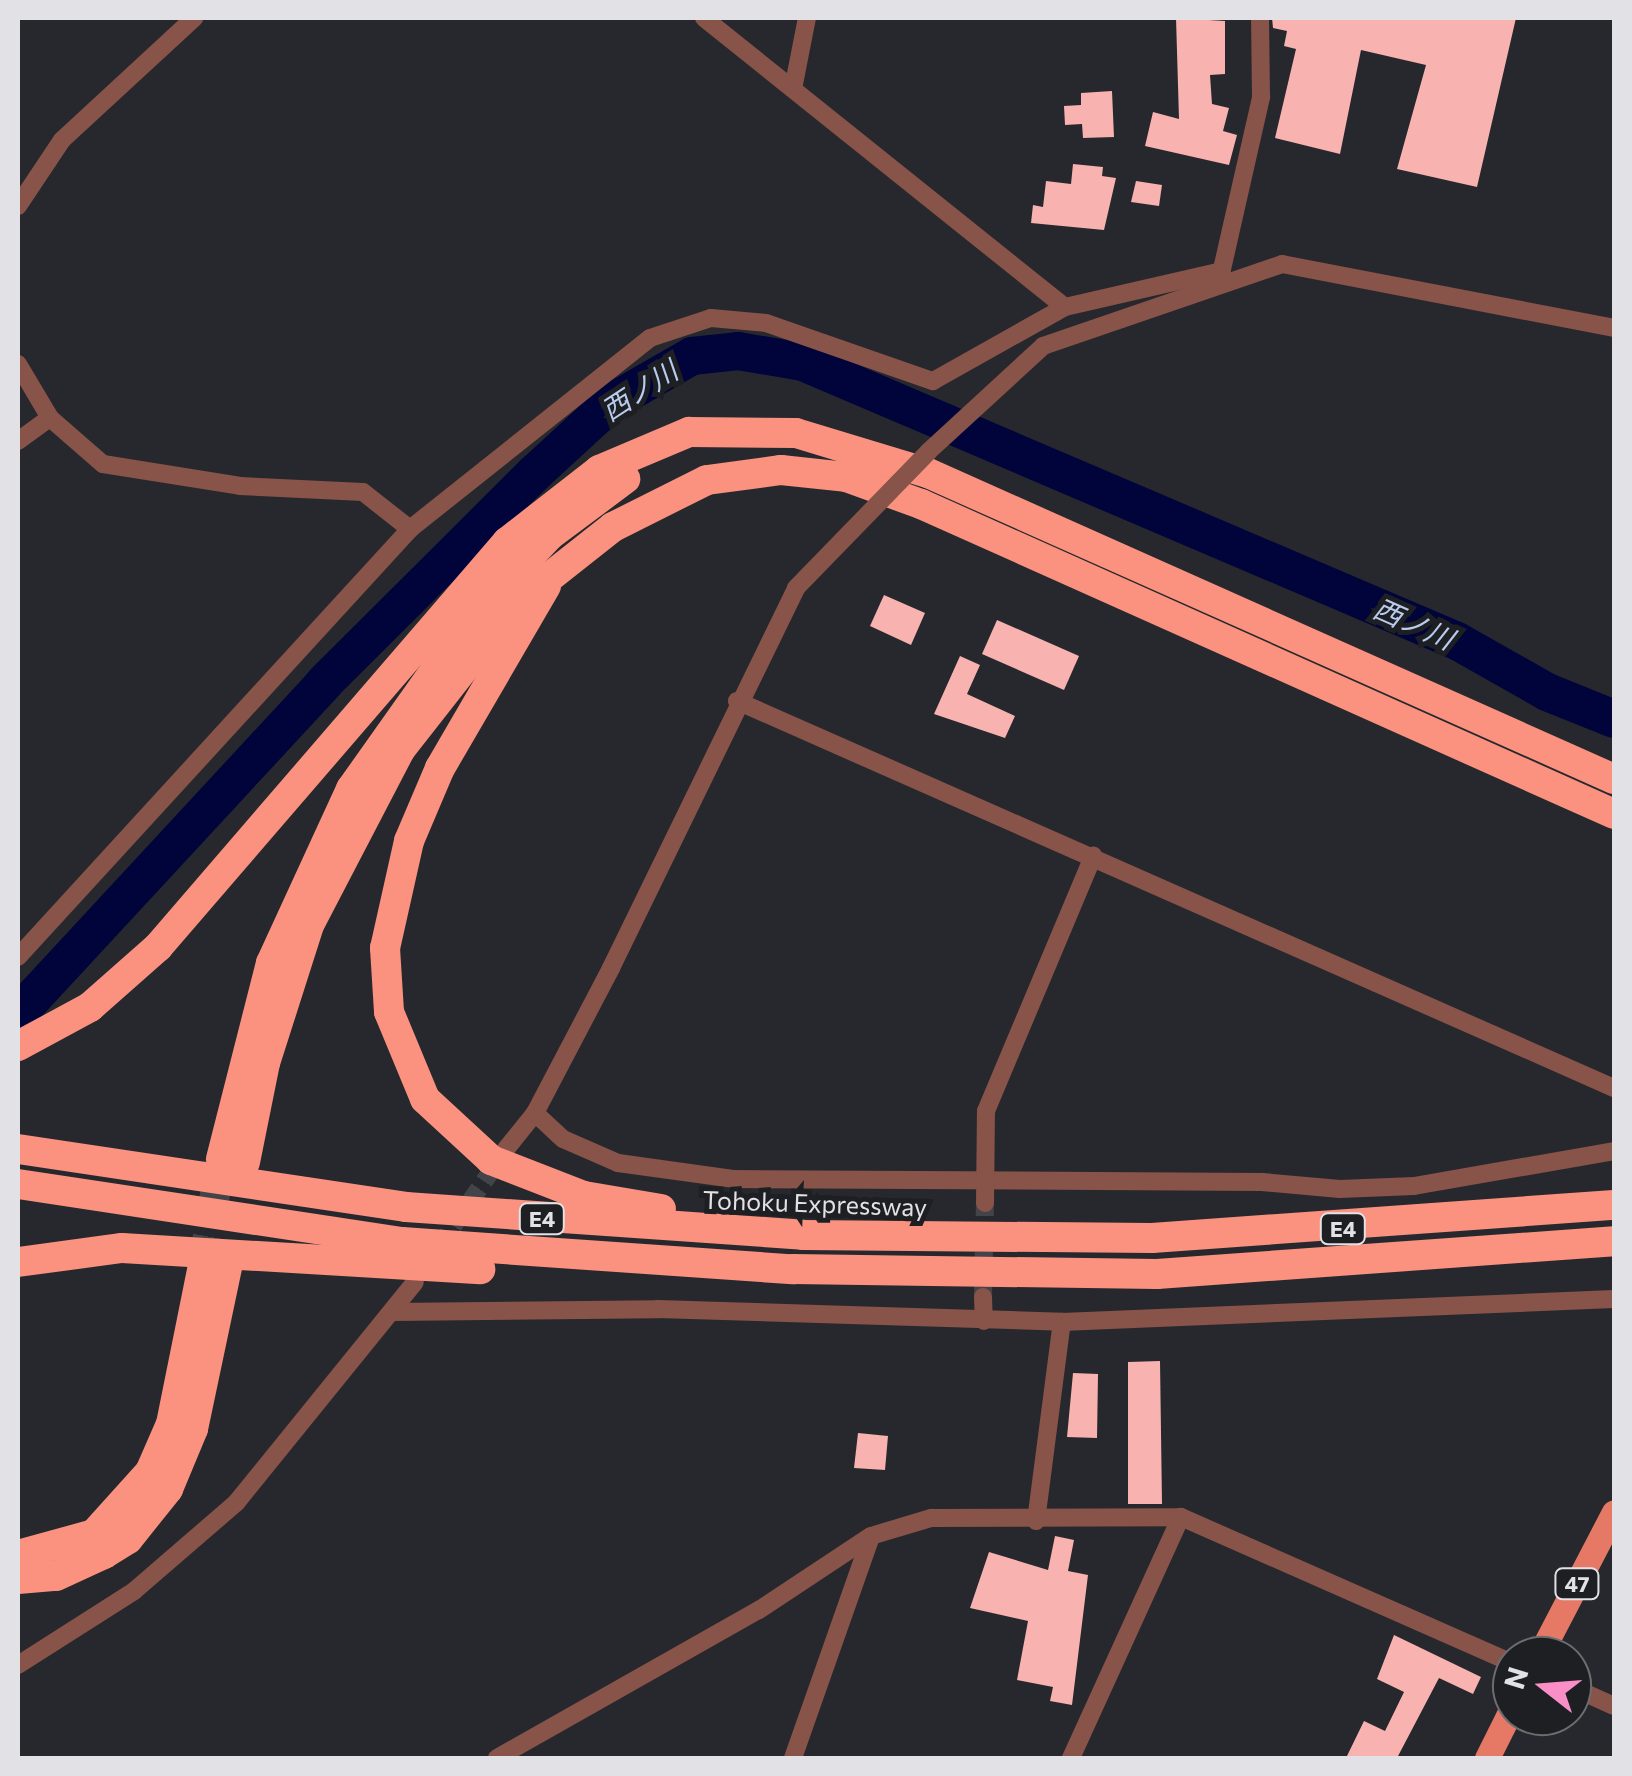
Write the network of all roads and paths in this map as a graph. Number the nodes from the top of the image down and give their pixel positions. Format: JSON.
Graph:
{"nodes":[{"id":1,"x":194,"y":18,"type":"edge"},
{"id":2,"x":704,"y":18,"type":"edge"},
{"id":3,"x":806,"y":18,"type":"edge"},
{"id":4,"x":1260,"y":18,"type":"edge"},
{"id":5,"x":794,"y":84,"type":"junction"},
{"id":6,"x":18,"y":206,"type":"edge"},
{"id":7,"x":1221,"y":277,"type":"junction"},
{"id":8,"x":1065,"y":307,"type":"junction"},
{"id":9,"x":1614,"y":328,"type":"edge"},
{"id":10,"x":18,"y":364,"type":"edge"},
{"id":11,"x":50,"y":418,"type":"junction"},
{"id":12,"x":725,"y":431,"type":"junction"},
{"id":13,"x":18,"y":440,"type":"edge"},
{"id":14,"x":410,"y":529,"type":"junction"},
{"id":15,"x":548,"y":583,"type":"junction"},
{"id":16,"x":737,"y":701,"type":"junction"},
{"id":17,"x":1614,"y":779,"type":"edge"},
{"id":18,"x":1614,"y":814,"type":"edge"},
{"id":19,"x":1093,"y":856,"type":"junction"},
{"id":20,"x":18,"y":957,"type":"edge"},
{"id":21,"x":18,"y":1046,"type":"edge"},
{"id":22,"x":1614,"y":1088,"type":"edge"},
{"id":23,"x":535,"y":1113,"type":"junction"},
{"id":24,"x":18,"y":1149,"type":"edge"},
{"id":25,"x":506,"y":1149,"type":"tunnel mouth"},
{"id":26,"x":1614,"y":1152,"type":"edge"},
{"id":27,"x":984,"y":1178,"type":"junction"},
{"id":28,"x":18,"y":1184,"type":"edge"},
{"id":29,"x":985,"y":1203,"type":"tunnel mouth"},
{"id":30,"x":1614,"y":1205,"type":"edge"},
{"id":31,"x":1071,"y":1240,"type":"junction"},
{"id":32,"x":1614,"y":1241,"type":"edge"},
{"id":33,"x":18,"y":1262,"type":"edge"},
{"id":34,"x":793,"y":1270,"type":"junction"},
{"id":35,"x":415,"y":1282,"type":"dead end"},
{"id":36,"x":983,"y":1298,"type":"tunnel mouth"},
{"id":37,"x":1614,"y":1300,"type":"edge"},
{"id":38,"x":392,"y":1312,"type":"junction"},
{"id":39,"x":984,"y":1322,"type":"junction"},
{"id":40,"x":1062,"y":1322,"type":"junction"},
{"id":41,"x":1614,"y":1512,"type":"edge"},
{"id":42,"x":1180,"y":1517,"type":"junction"},
{"id":43,"x":1036,"y":1522,"type":"junction"},
{"id":44,"x":871,"y":1536,"type":"junction"},
{"id":45,"x":18,"y":1555,"type":"edge"},
{"id":46,"x":18,"y":1579,"type":"edge"},
{"id":47,"x":1549,"y":1636,"type":"edge"},
{"id":48,"x":1492,"y":1654,"type":"edge"},
{"id":49,"x":18,"y":1665,"type":"edge"},
{"id":50,"x":497,"y":1758,"type":"edge"},
{"id":51,"x":793,"y":1758,"type":"edge"},
{"id":52,"x":1071,"y":1758,"type":"edge"}],
"edges":[{"from":1,"to":6,"type":"street"},
{"from":2,"to":5,"type":"street"},
{"from":3,"to":5,"type":"street"},
{"from":4,"to":7,"type":"street"},
{"from":5,"to":8,"type":"street"},
{"from":7,"to":8,"type":"street"},
{"from":7,"to":9,"type":"street"},
{"from":7,"to":16,"type":"street","bridge":true},
{"from":8,"to":14,"type":"street"},
{"from":10,"to":11,"type":"street"},
{"from":11,"to":13,"type":"street"},
{"from":11,"to":14,"type":"street"},
{"from":12,"to":15,"type":"highway"},
{"from":12,"to":17,"type":"highway"},
{"from":12,"to":21,"type":"highway"},
{"from":14,"to":20,"type":"street"},
{"from":15,"to":18,"type":"highway"},
{"from":15,"to":31,"type":"highway"},
{"from":16,"to":19,"type":"street"},
{"from":16,"to":23,"type":"street"},
{"from":19,"to":22,"type":"street"},
{"from":19,"to":27,"type":"street"},
{"from":23,"to":25,"type":"street"},
{"from":23,"to":27,"type":"street"},
{"from":24,"to":31,"type":"highway","name":"Tohoku Expressway","number":"E4"},
{"from":26,"to":27,"type":"street"},
{"from":27,"to":29,"type":"street"},
{"from":28,"to":34,"type":"highway","number":"E4"},
{"from":30,"to":31,"type":"highway","name":"Tohoku Expressway","number":"E4"},
{"from":32,"to":34,"type":"highway","number":"E4"},
{"from":33,"to":34,"type":"highway"},
{"from":35,"to":38,"type":"street"},
{"from":36,"to":39,"type":"street"},
{"from":37,"to":40,"type":"street"},
{"from":38,"to":39,"type":"street"},
{"from":38,"to":49,"type":"street"},
{"from":39,"to":40,"type":"street"},
{"from":40,"to":43,"type":"street"},
{"from":41,"to":47,"type":"main road","number":"47"},
{"from":42,"to":43,"type":"street"},
{"from":42,"to":48,"type":"street"},
{"from":42,"to":52,"type":"street"},
{"from":43,"to":44,"type":"street"},
{"from":44,"to":50,"type":"street"},
{"from":44,"to":51,"type":"street"},
{"from":45,"to":46,"type":"highway"}]}
